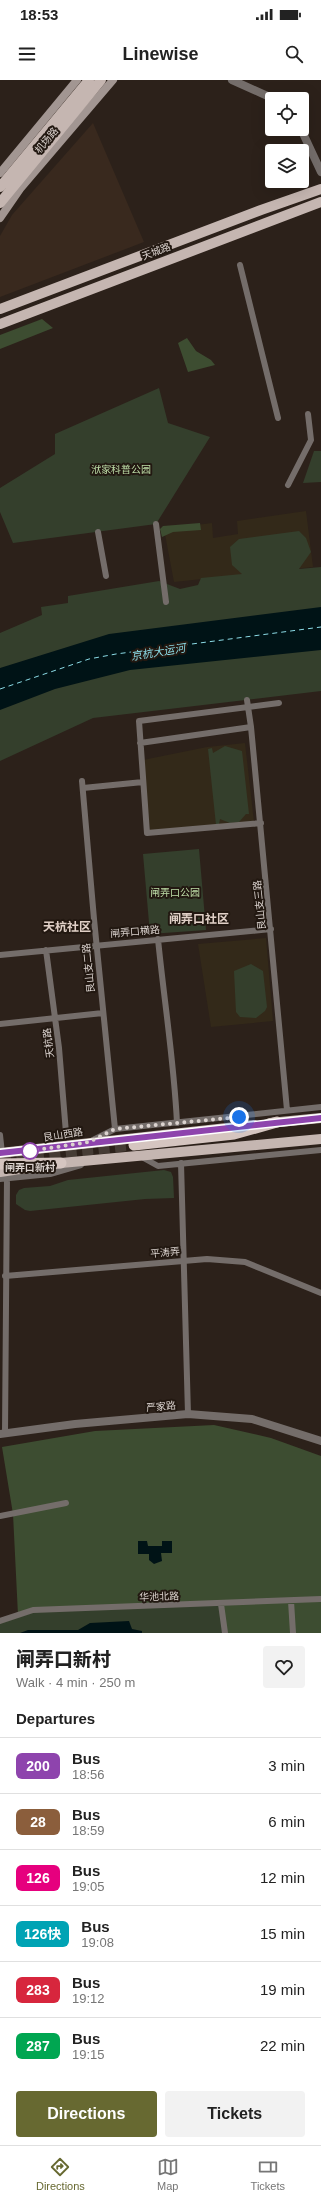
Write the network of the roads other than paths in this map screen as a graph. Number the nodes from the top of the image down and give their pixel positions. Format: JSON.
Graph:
{"nodes":[{"id":1,"x":77,"y":80,"type":"edge"},
{"id":2,"x":89,"y":80,"type":"edge"},
{"id":3,"x":101,"y":80,"type":"edge"},
{"id":4,"x":113,"y":80,"type":"edge"},
{"id":5,"x":232,"y":80,"type":"edge"},
{"id":6,"x":265,"y":95,"type":"edge"},
{"id":7,"x":304,"y":136,"type":"edge"},
{"id":8,"x":321,"y":172,"type":"edge"},
{"id":9,"x":0,"y":173,"type":"edge"},
{"id":10,"x":0,"y":187,"type":"edge"},
{"id":11,"x":321,"y":189,"type":"edge"},
{"id":12,"x":321,"y":202,"type":"edge"},
{"id":13,"x":0,"y":203,"type":"edge"},
{"id":14,"x":0,"y":218,"type":"edge"},
{"id":15,"x":240,"y":265,"type":"dead end"},
{"id":16,"x":0,"y":309,"type":"edge"},
{"id":17,"x":0,"y":324,"type":"edge"},
{"id":18,"x":308,"y":414,"type":"dead end"},
{"id":19,"x":278,"y":418,"type":"dead end"},
{"id":20,"x":288,"y":485,"type":"dead end"},
{"id":21,"x":156,"y":524,"type":"dead end"},
{"id":22,"x":98,"y":532,"type":"dead end"},
{"id":23,"x":106,"y":576,"type":"dead end"},
{"id":24,"x":166,"y":602,"type":"dead end"},
{"id":25,"x":248,"y":703,"type":"junction"},
{"id":26,"x":279,"y":703,"type":"dead end"},
{"id":27,"x":252,"y":727,"type":"junction"},
{"id":28,"x":140,"y":743,"type":"junction"},
{"id":29,"x":143,"y":782,"type":"junction"},
{"id":30,"x":261,"y":823,"type":"junction"},
{"id":31,"x":271,"y":929,"type":"junction"},
{"id":32,"x":158,"y":939,"type":"junction"},
{"id":33,"x":96,"y":944,"type":"junction"},
{"id":34,"x":46,"y":950,"type":"junction"},
{"id":35,"x":0,"y":955,"type":"edge"},
{"id":36,"x":103,"y":1013,"type":"junction"},
{"id":37,"x":55,"y":1018,"type":"junction"},
{"id":38,"x":0,"y":1024,"type":"edge"},
{"id":39,"x":321,"y":1107,"type":"edge"},
{"id":40,"x":287,"y":1110,"type":"junction"},
{"id":41,"x":321,"y":1118,"type":"edge"},
{"id":42,"x":277,"y":1122,"type":"junction"},
{"id":43,"x":177,"y":1123,"type":"junction"},
{"id":44,"x":115,"y":1129,"type":"junction"},
{"id":45,"x":66,"y":1133,"type":"dead end"},
{"id":46,"x":0,"y":1135,"type":"edge"},
{"id":47,"x":321,"y":1139,"type":"edge"},
{"id":48,"x":89,"y":1142,"type":"junction"},
{"id":49,"x":134,"y":1145,"type":"tunnel mouth"},
{"id":50,"x":321,"y":1150,"type":"edge"},
{"id":51,"x":1,"y":1153,"type":"edge"},
{"id":52,"x":140,"y":1156,"type":"junction"},
{"id":53,"x":95,"y":1161,"type":"junction"},
{"id":54,"x":61,"y":1163,"type":"junction"},
{"id":55,"x":181,"y":1163,"type":"junction"},
{"id":56,"x":0,"y":1164,"type":"edge"},
{"id":57,"x":2,"y":1176,"type":"edge"},
{"id":58,"x":184,"y":1260,"type":"junction"},
{"id":59,"x":5,"y":1276,"type":"junction"},
{"id":60,"x":321,"y":1293,"type":"edge"},
{"id":61,"x":188,"y":1414,"type":"junction"},
{"id":62,"x":2,"y":1434,"type":"edge"},
{"id":63,"x":321,"y":1441,"type":"edge"},
{"id":64,"x":66,"y":1504,"type":"dead end"},
{"id":65,"x":0,"y":1516,"type":"edge"},
{"id":66,"x":321,"y":1599,"type":"edge"},
{"id":67,"x":291,"y":1601,"type":"junction"},
{"id":68,"x":222,"y":1604,"type":"junction"},
{"id":69,"x":0,"y":1621,"type":"edge"},
{"id":70,"x":226,"y":1633,"type":"edge"},
{"id":71,"x":293,"y":1633,"type":"edge"}],
"edges":[{"from":1,"to":9,"type":"main road","name":"机场路"},
{"from":2,"to":10,"type":"main road","name":"机场路"},
{"from":3,"to":13,"type":"main road","name":"机场路"},
{"from":4,"to":14,"type":"main road","name":"机场路"},
{"from":5,"to":6,"type":"street"},
{"from":7,"to":8,"type":"street"},
{"from":11,"to":16,"type":"main road","name":"天城路"},
{"from":12,"to":17,"type":"main road","name":"天城路"},
{"from":15,"to":19,"type":"street"},
{"from":18,"to":20,"type":"street"},
{"from":21,"to":24,"type":"street"},
{"from":22,"to":23,"type":"street"},
{"from":25,"to":26,"type":"street"},
{"from":25,"to":27,"type":"street","name":"艮山支三路"},
{"from":25,"to":28,"type":"street"},
{"from":27,"to":28,"type":"street"},
{"from":27,"to":30,"type":"street","name":"艮山支三路"},
{"from":28,"to":29,"type":"street"},
{"from":29,"to":30,"type":"street"},
{"from":29,"to":33,"type":"street","name":"艮山支二路"},
{"from":30,"to":31,"type":"street","name":"艮山支三路"},
{"from":31,"to":32,"type":"street","name":"闸弄口横路"},
{"from":31,"to":40,"type":"street","name":"艮山支三路"},
{"from":32,"to":33,"type":"street","name":"闸弄口横路"},
{"from":32,"to":43,"type":"street"},
{"from":33,"to":34,"type":"street","name":"闸弄口横路"},
{"from":33,"to":36,"type":"street","name":"艮山支二路"},
{"from":34,"to":35,"type":"street","name":"闸弄口横路"},
{"from":34,"to":37,"type":"street","name":"天杭路"},
{"from":36,"to":37,"type":"street"},
{"from":36,"to":44,"type":"street","name":"艮山支二路"},
{"from":37,"to":38,"type":"street"},
{"from":37,"to":45,"type":"street","name":"天杭路"},
{"from":39,"to":40,"type":"street"},
{"from":40,"to":43,"type":"street"},
{"from":41,"to":42,"type":"main road","name":"艮山西路"},
{"from":42,"to":48,"type":"main road","name":"艮山西路"},
{"from":42,"to":49,"type":"highway"},
{"from":43,"to":44,"type":"street"},
{"from":44,"to":48,"type":"street"},
{"from":46,"to":51,"type":"street"},
{"from":47,"to":52,"type":"main road"},
{"from":48,"to":51,"type":"main road","name":"艮山西路"},
{"from":50,"to":55,"type":"street"},
{"from":52,"to":53,"type":"main road"},
{"from":52,"to":55,"type":"street"},
{"from":53,"to":54,"type":"main road"},
{"from":53,"to":57,"type":"street"},
{"from":54,"to":56,"type":"highway"},
{"from":54,"to":57,"type":"main road"},
{"from":55,"to":58,"type":"street"},
{"from":57,"to":59,"type":"street"},
{"from":58,"to":59,"type":"street","name":"平涛弄"},
{"from":58,"to":60,"type":"street","name":"平涛弄"},
{"from":58,"to":61,"type":"street"},
{"from":59,"to":62,"type":"street"},
{"from":61,"to":62,"type":"street","name":"严家路"},
{"from":61,"to":63,"type":"street","name":"严家路"},
{"from":64,"to":65,"type":"street"},
{"from":66,"to":67,"type":"street","name":"华池北路"},
{"from":67,"to":68,"type":"street","name":"华池北路"},
{"from":67,"to":71,"type":"street"},
{"from":68,"to":69,"type":"street","name":"华池北路"},
{"from":68,"to":70,"type":"street"}]}
